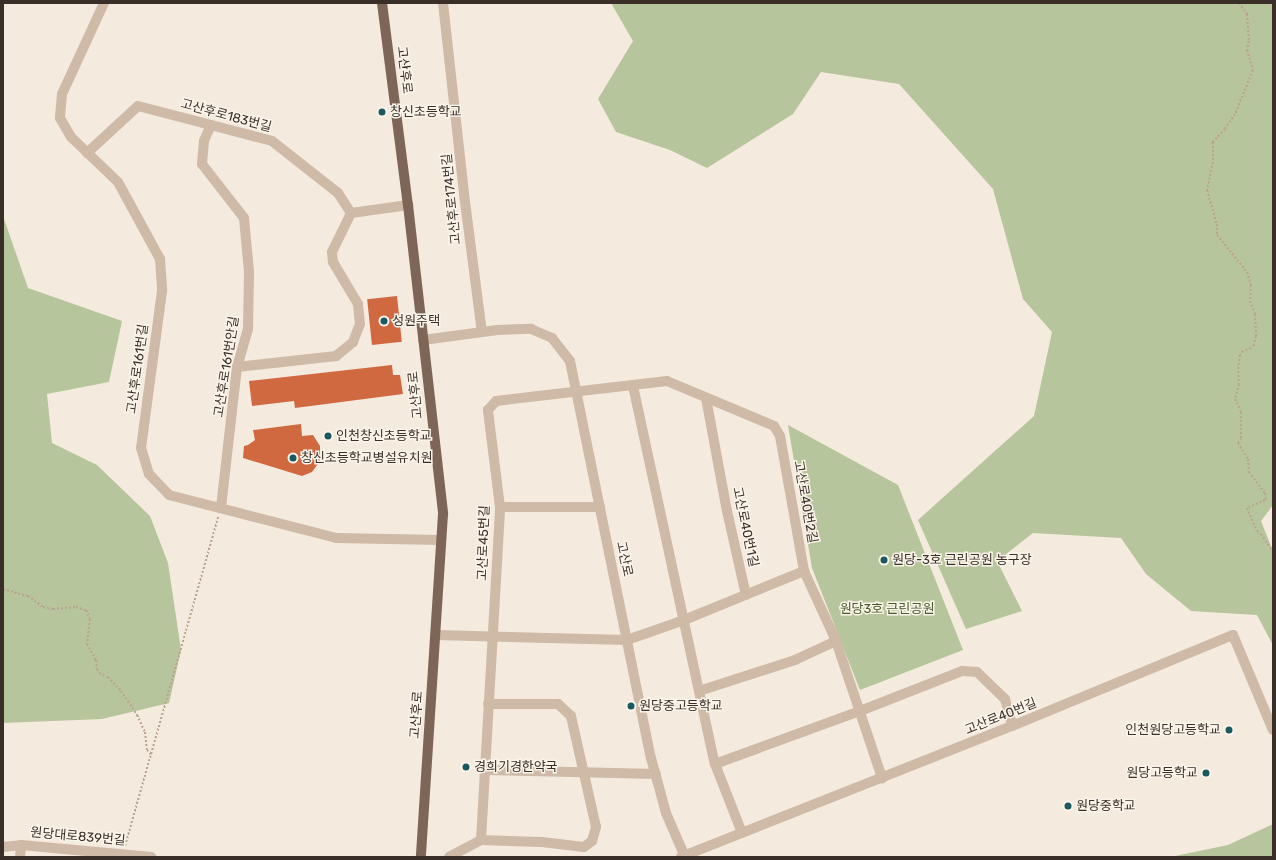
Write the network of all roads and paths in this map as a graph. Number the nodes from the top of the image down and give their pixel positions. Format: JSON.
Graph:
{"nodes":[{"id":1,"x":104,"y":3,"type":"edge"},
{"id":2,"x":382,"y":3,"type":"edge"},
{"id":3,"x":443,"y":3,"type":"edge"},
{"id":4,"x":1239,"y":3,"type":"edge"},
{"id":5,"x":211,"y":125,"type":"junction"},
{"id":6,"x":87,"y":153,"type":"junction"},
{"id":7,"x":408,"y":205,"type":"junction"},
{"id":8,"x":351,"y":213,"type":"junction"},
{"id":9,"x":482,"y":332,"type":"junction"},
{"id":10,"x":423,"y":340,"type":"junction"},
{"id":11,"x":237,"y":367,"type":"junction"},
{"id":12,"x":633,"y":386,"type":"junction"},
{"id":13,"x":576,"y":393,"type":"junction"},
{"id":14,"x":706,"y":398,"type":"junction"},
{"id":15,"x":500,"y":507,"type":"junction"},
{"id":16,"x":600,"y":507,"type":"junction"},
{"id":17,"x":221,"y":508,"type":"junction"},
{"id":18,"x":441,"y":540,"type":"junction"},
{"id":19,"x":1273,"y":552,"type":"edge"},
{"id":20,"x":804,"y":570,"type":"junction"},
{"id":21,"x":3,"y":589,"type":"edge"},
{"id":22,"x":746,"y":595,"type":"junction"},
{"id":23,"x":684,"y":620,"type":"junction"},
{"id":24,"x":435,"y":635,"type":"junction"},
{"id":25,"x":492,"y":637,"type":"junction"},
{"id":26,"x":627,"y":640,"type":"junction"},
{"id":27,"x":836,"y":641,"type":"junction"},
{"id":28,"x":699,"y":691,"type":"junction"},
{"id":29,"x":488,"y":704,"type":"junction"},
{"id":30,"x":860,"y":712,"type":"junction"},
{"id":31,"x":1012,"y":726,"type":"junction"},
{"id":32,"x":1273,"y":730,"type":"edge"},
{"id":33,"x":151,"y":754,"type":"junction"},
{"id":34,"x":715,"y":764,"type":"junction"},
{"id":35,"x":484,"y":770,"type":"junction"},
{"id":36,"x":583,"y":771,"type":"junction"},
{"id":37,"x":656,"y":774,"type":"junction"},
{"id":38,"x":882,"y":778,"type":"junction"},
{"id":39,"x":742,"y":833,"type":"junction"},
{"id":40,"x":481,"y":840,"type":"junction"},
{"id":41,"x":21,"y":845,"type":"junction"},
{"id":42,"x":3,"y":847,"type":"edge"},
{"id":43,"x":122,"y":854,"type":"junction"},
{"id":44,"x":683,"y":856,"type":"edge"},
{"id":45,"x":20,"y":857,"type":"edge"},
{"id":46,"x":151,"y":857,"type":"edge"},
{"id":47,"x":421,"y":857,"type":"edge"},
{"id":48,"x":448,"y":857,"type":"edge"}],
"edges":[{"from":1,"to":6,"type":"street","name":"고산후로161번길"},
{"from":2,"to":7,"type":"main road","name":"고산후로"},
{"from":3,"to":9,"type":"street","name":"고산후로174번길"},
{"from":4,"to":19,"type":"path"},
{"from":5,"to":6,"type":"street","name":"고산후로183번길"},
{"from":5,"to":8,"type":"street","name":"고산후로183번길"},
{"from":5,"to":11,"type":"street","name":"고산후로161번안길"},
{"from":6,"to":17,"type":"street","name":"고산후로161번길"},
{"from":7,"to":8,"type":"street"},
{"from":7,"to":10,"type":"main road","name":"고산후로"},
{"from":8,"to":11,"type":"street"},
{"from":9,"to":10,"type":"street"},
{"from":9,"to":13,"type":"street","name":"고산로"},
{"from":10,"to":18,"type":"main road","name":"고산후로"},
{"from":11,"to":17,"type":"street","name":"고산후로161번안길"},
{"from":12,"to":13,"type":"street","name":"고산로40번2길"},
{"from":12,"to":14,"type":"street","name":"고산로40번2길"},
{"from":12,"to":23,"type":"street"},
{"from":13,"to":15,"type":"street","name":"고산로45번길"},
{"from":13,"to":16,"type":"street","name":"고산로"},
{"from":14,"to":20,"type":"street","name":"고산로40번2길"},
{"from":14,"to":22,"type":"street","name":"고산로40번1길"},
{"from":15,"to":16,"type":"street"},
{"from":15,"to":25,"type":"street","name":"고산로45번길"},
{"from":16,"to":26,"type":"street","name":"고산로"},
{"from":17,"to":18,"type":"street","name":"고산후로161번길"},
{"from":17,"to":33,"type":"path"},
{"from":18,"to":24,"type":"main road","name":"고산후로"},
{"from":20,"to":22,"type":"street"},
{"from":20,"to":27,"type":"street","name":"고산로40번2길"},
{"from":21,"to":33,"type":"path"},
{"from":22,"to":23,"type":"street"},
{"from":23,"to":26,"type":"street"},
{"from":23,"to":28,"type":"street"},
{"from":24,"to":25,"type":"street"},
{"from":24,"to":47,"type":"main road","name":"고산후로"},
{"from":25,"to":26,"type":"street"},
{"from":25,"to":29,"type":"street","name":"고산로45번길"},
{"from":26,"to":37,"type":"street","name":"고산로"},
{"from":27,"to":28,"type":"street"},
{"from":27,"to":30,"type":"street","name":"고산로40번2길"},
{"from":28,"to":34,"type":"street"},
{"from":29,"to":35,"type":"street","name":"고산로45번길"},
{"from":29,"to":36,"type":"street"},
{"from":30,"to":31,"type":"street"},
{"from":30,"to":34,"type":"street"},
{"from":30,"to":38,"type":"street","name":"고산로40번2길"},
{"from":31,"to":32,"type":"street","name":"고산로40번길"},
{"from":31,"to":38,"type":"street","name":"고산로40번길"},
{"from":33,"to":43,"type":"path"},
{"from":34,"to":39,"type":"street"},
{"from":35,"to":36,"type":"street"},
{"from":35,"to":40,"type":"street","name":"고산로45번길"},
{"from":36,"to":37,"type":"street"},
{"from":36,"to":40,"type":"street"},
{"from":37,"to":44,"type":"street","name":"고산로"},
{"from":38,"to":39,"type":"street","name":"고산로40번길"},
{"from":39,"to":44,"type":"street","name":"고산로40번길"},
{"from":40,"to":48,"type":"street"},
{"from":41,"to":42,"type":"street","name":"원당대로839번길"},
{"from":41,"to":43,"type":"street","name":"원당대로839번길"},
{"from":41,"to":45,"type":"street"},
{"from":43,"to":46,"type":"street","name":"원당대로839번길"}]}
